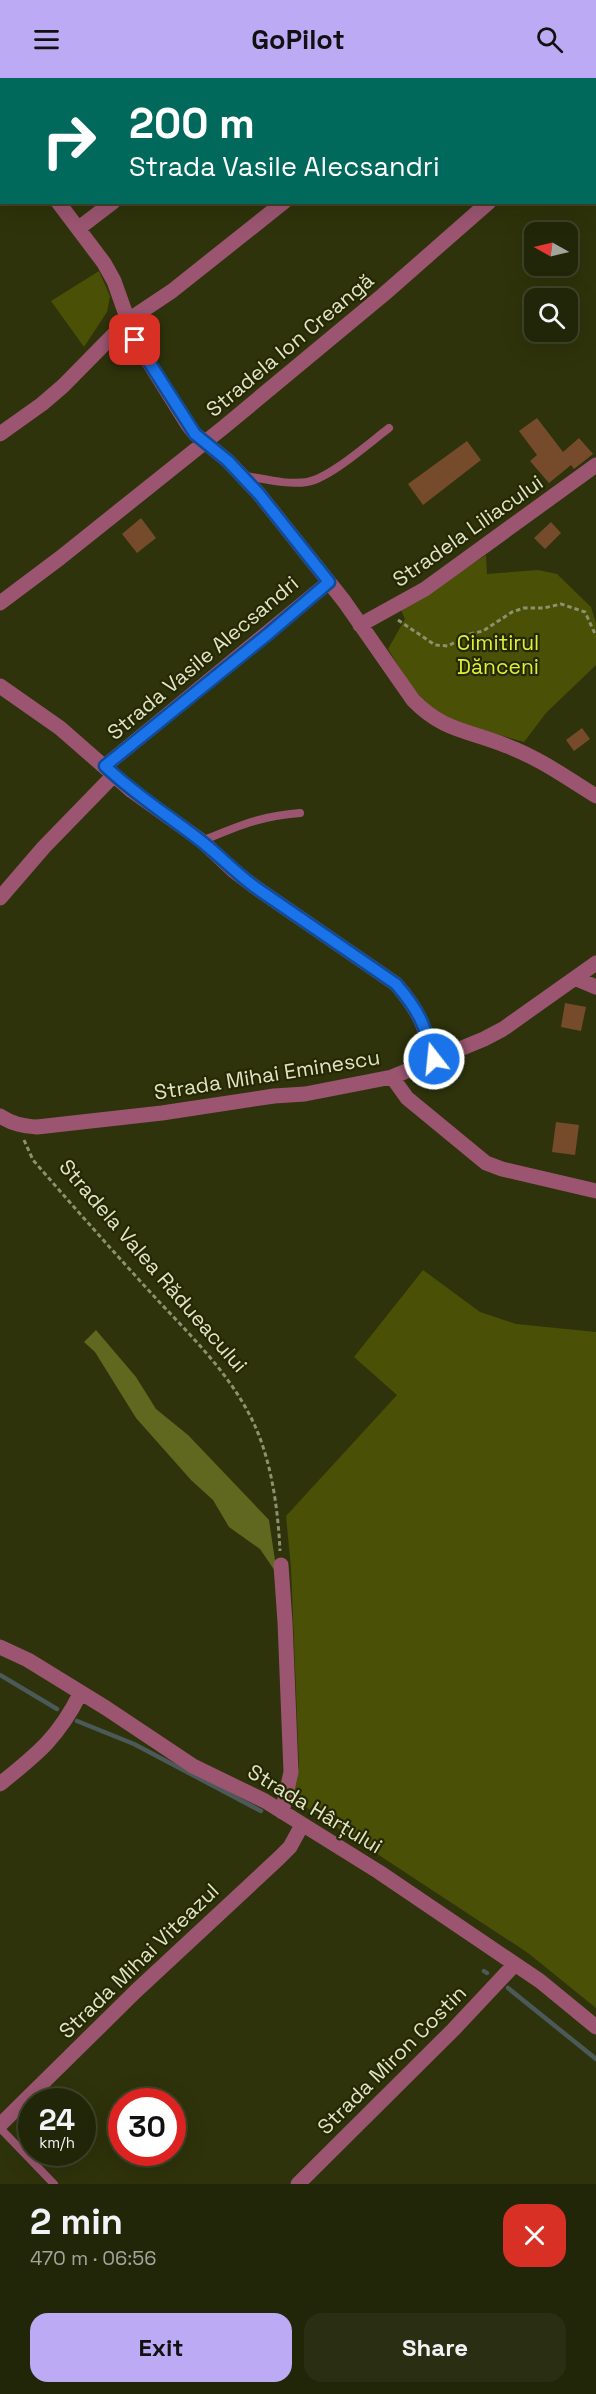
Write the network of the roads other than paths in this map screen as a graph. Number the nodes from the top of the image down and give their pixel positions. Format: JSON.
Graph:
{"nodes":[{"id":1,"x":60,"y":204,"type":"edge"},
{"id":2,"x":110,"y":204,"type":"edge"},
{"id":3,"x":282,"y":204,"type":"edge"},
{"id":4,"x":487,"y":204,"type":"edge"},
{"id":5,"x":79,"y":228,"type":"junction"},
{"id":6,"x":127,"y":321,"type":"junction"},
{"id":7,"x":390,"y":428,"type":"dead end"},
{"id":8,"x":0,"y":434,"type":"edge"},
{"id":9,"x":205,"y":442,"type":"junction"},
{"id":10,"x":596,"y":465,"type":"edge"},
{"id":11,"x":241,"y":475,"type":"junction"},
{"id":12,"x":329,"y":582,"type":"junction"},
{"id":13,"x":0,"y":603,"type":"edge"},
{"id":14,"x":360,"y":625,"type":"junction"},
{"id":15,"x":0,"y":686,"type":"edge"},
{"id":16,"x":109,"y":770,"type":"junction"},
{"id":17,"x":596,"y":796,"type":"edge"},
{"id":18,"x":300,"y":813,"type":"dead end"},
{"id":19,"x":202,"y":842,"type":"junction"},
{"id":20,"x":0,"y":898,"type":"edge"},
{"id":21,"x":596,"y":963,"type":"edge"},
{"id":22,"x":577,"y":979,"type":"junction"},
{"id":23,"x":596,"y":987,"type":"edge"},
{"id":24,"x":434,"y":1059,"type":"junction"},
{"id":25,"x":392,"y":1077,"type":"junction"},
{"id":26,"x":0,"y":1116,"type":"edge"},
{"id":27,"x":596,"y":1191,"type":"edge"},
{"id":28,"x":281,"y":1565,"type":"road end"},
{"id":29,"x":0,"y":1647,"type":"edge"},
{"id":30,"x":80,"y":1694,"type":"junction"},
{"id":31,"x":0,"y":1785,"type":"edge"},
{"id":32,"x":282,"y":1812,"type":"junction"},
{"id":33,"x":302,"y":1825,"type":"junction"},
{"id":34,"x":515,"y":1964,"type":"junction"},
{"id":35,"x":596,"y":2027,"type":"edge"},
{"id":36,"x":0,"y":2127,"type":"edge"},
{"id":37,"x":54,"y":2184,"type":"edge"},
{"id":38,"x":298,"y":2184,"type":"edge"}],
"edges":[{"from":1,"to":5,"type":"street"},
{"from":2,"to":5,"type":"street"},
{"from":3,"to":6,"type":"street"},
{"from":4,"to":9,"type":"street","name":"Stradela Ion Creangă"},
{"from":5,"to":6,"type":"street"},
{"from":6,"to":8,"type":"street"},
{"from":6,"to":9,"type":"street"},
{"from":7,"to":11,"type":"lane"},
{"from":9,"to":11,"type":"street"},
{"from":9,"to":13,"type":"street","name":"Stradela Ion Creangă"},
{"from":10,"to":14,"type":"street","name":"Stradela Liliacului"},
{"from":11,"to":12,"type":"street"},
{"from":12,"to":14,"type":"street"},
{"from":12,"to":16,"type":"street","name":"Strada Vasile Alecsandri"},
{"from":14,"to":17,"type":"street"},
{"from":15,"to":16,"type":"street","name":"Strada Vasile Alecsandri"},
{"from":16,"to":19,"type":"street","name":"Strada Vasile Alecsandri"},
{"from":16,"to":20,"type":"street"},
{"from":18,"to":19,"type":"lane"},
{"from":19,"to":24,"type":"street","name":"Strada Vasile Alecsandri"},
{"from":21,"to":22,"type":"street","name":"Strada Mihai Eminescu"},
{"from":22,"to":23,"type":"street"},
{"from":22,"to":24,"type":"street","name":"Strada Mihai Eminescu"},
{"from":24,"to":25,"type":"street","name":"Strada Mihai Eminescu"},
{"from":25,"to":26,"type":"street","name":"Strada Mihai Eminescu"},
{"from":25,"to":27,"type":"street"},
{"from":28,"to":32,"type":"street"},
{"from":29,"to":30,"type":"street","name":"Strada Hârțului"},
{"from":30,"to":31,"type":"street"},
{"from":30,"to":32,"type":"street","name":"Strada Hârțului"},
{"from":32,"to":33,"type":"street","name":"Strada Hârțului"},
{"from":33,"to":34,"type":"street","name":"Strada Hârțului"},
{"from":33,"to":36,"type":"street","name":"Strada Mihai Viteazul"},
{"from":34,"to":35,"type":"street","name":"Strada Hârțului"},
{"from":34,"to":38,"type":"street","name":"Strada Miron Costin"},
{"from":36,"to":37,"type":"lane"}]}
